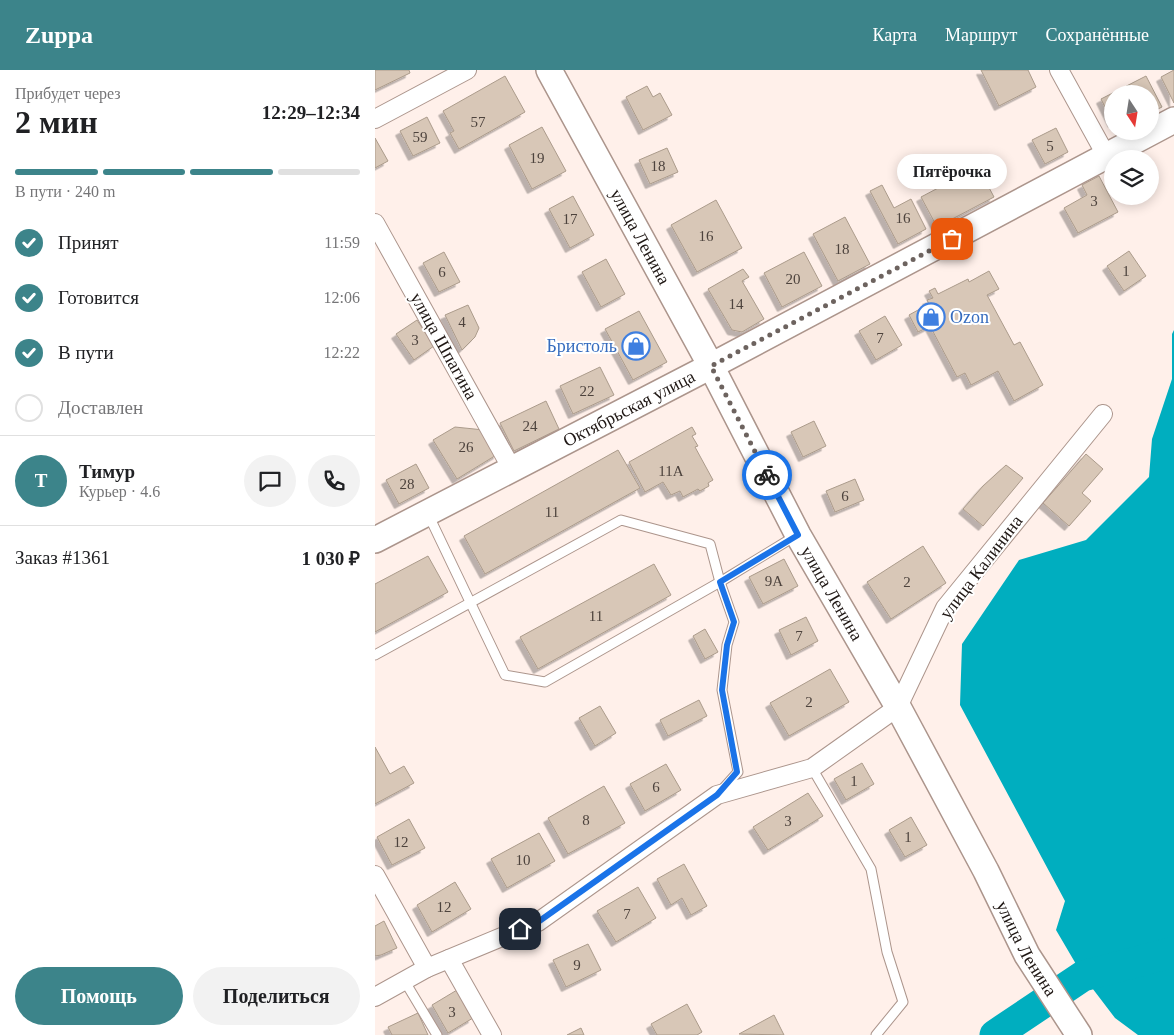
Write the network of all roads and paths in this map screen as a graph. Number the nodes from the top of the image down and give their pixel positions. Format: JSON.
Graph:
{"nodes":[{"id":1,"x":467,"y":70,"type":"edge"},
{"id":2,"x":549,"y":70,"type":"edge"},
{"id":3,"x":1059,"y":70,"type":"edge"},
{"id":4,"x":375,"y":119,"type":"edge"},
{"id":5,"x":1174,"y":120,"type":"edge"},
{"id":6,"x":1120,"y":150,"type":"edge"},
{"id":7,"x":1104,"y":152,"type":"edge"},
{"id":8,"x":1104,"y":159,"type":"edge"},
{"id":9,"x":375,"y":223,"type":"edge"},
{"id":10,"x":711,"y":366,"type":"junction"},
{"id":11,"x":1103,"y":414,"type":"dead end"},
{"id":12,"x":513,"y":469,"type":"junction"},
{"id":13,"x":428,"y":513,"type":"junction"},
{"id":14,"x":798,"y":535,"type":"junction"},
{"id":15,"x":375,"y":540,"type":"edge"},
{"id":16,"x":720,"y":582,"type":"junction"},
{"id":17,"x":470,"y":603,"type":"junction"},
{"id":18,"x":375,"y":655,"type":"edge"},
{"id":19,"x":897,"y":707,"type":"junction"},
{"id":20,"x":812,"y":768,"type":"junction"},
{"id":21,"x":717,"y":795,"type":"junction"},
{"id":22,"x":375,"y":875,"type":"edge"},
{"id":23,"x":449,"y":958,"type":"junction"},
{"id":24,"x":427,"y":968,"type":"junction"},
{"id":25,"x":404,"y":980,"type":"junction"},
{"id":26,"x":375,"y":997,"type":"edge"},
{"id":27,"x":437,"y":1035,"type":"edge"},
{"id":28,"x":492,"y":1035,"type":"edge"},
{"id":29,"x":876,"y":1035,"type":"edge"},
{"id":30,"x":1079,"y":1035,"type":"edge"}],
"edges":[{"from":1,"to":4,"type":"street"},
{"from":2,"to":10,"type":"street","name":"улица Ленина"},
{"from":3,"to":7,"type":"street"},
{"from":5,"to":6,"type":"street","name":"Октябрьская улица"},
{"from":8,"to":10,"type":"street","name":"Октябрьская улица"},
{"from":9,"to":12,"type":"street","name":"улица Шпагина"},
{"from":10,"to":12,"type":"street","name":"Октябрьская улица"},
{"from":10,"to":14,"type":"street","name":"улица Ленина"},
{"from":11,"to":19,"type":"street","name":"улица Калинина"},
{"from":12,"to":13,"type":"street","name":"Октябрьская улица"},
{"from":13,"to":15,"type":"street","name":"Октябрьская улица"},
{"from":13,"to":17,"type":"lane"},
{"from":14,"to":16,"type":"lane"},
{"from":14,"to":19,"type":"street","name":"улица Ленина"},
{"from":16,"to":17,"type":"lane"},
{"from":16,"to":17,"type":"lane"},
{"from":16,"to":21,"type":"lane"},
{"from":17,"to":18,"type":"lane"},
{"from":19,"to":20,"type":"street","name":"улица Калинина"},
{"from":19,"to":30,"type":"street","name":"улица Ленина"},
{"from":20,"to":21,"type":"street","name":"улица Калинина"},
{"from":20,"to":29,"type":"lane"},
{"from":21,"to":23,"type":"street","name":"улица Калинина"},
{"from":22,"to":24,"type":"street"},
{"from":23,"to":24,"type":"street","name":"улица Калинина"},
{"from":23,"to":28,"type":"street"},
{"from":24,"to":25,"type":"street","name":"улица Калинина"},
{"from":25,"to":26,"type":"street","name":"улица Калинина"},
{"from":25,"to":27,"type":"lane"}]}
